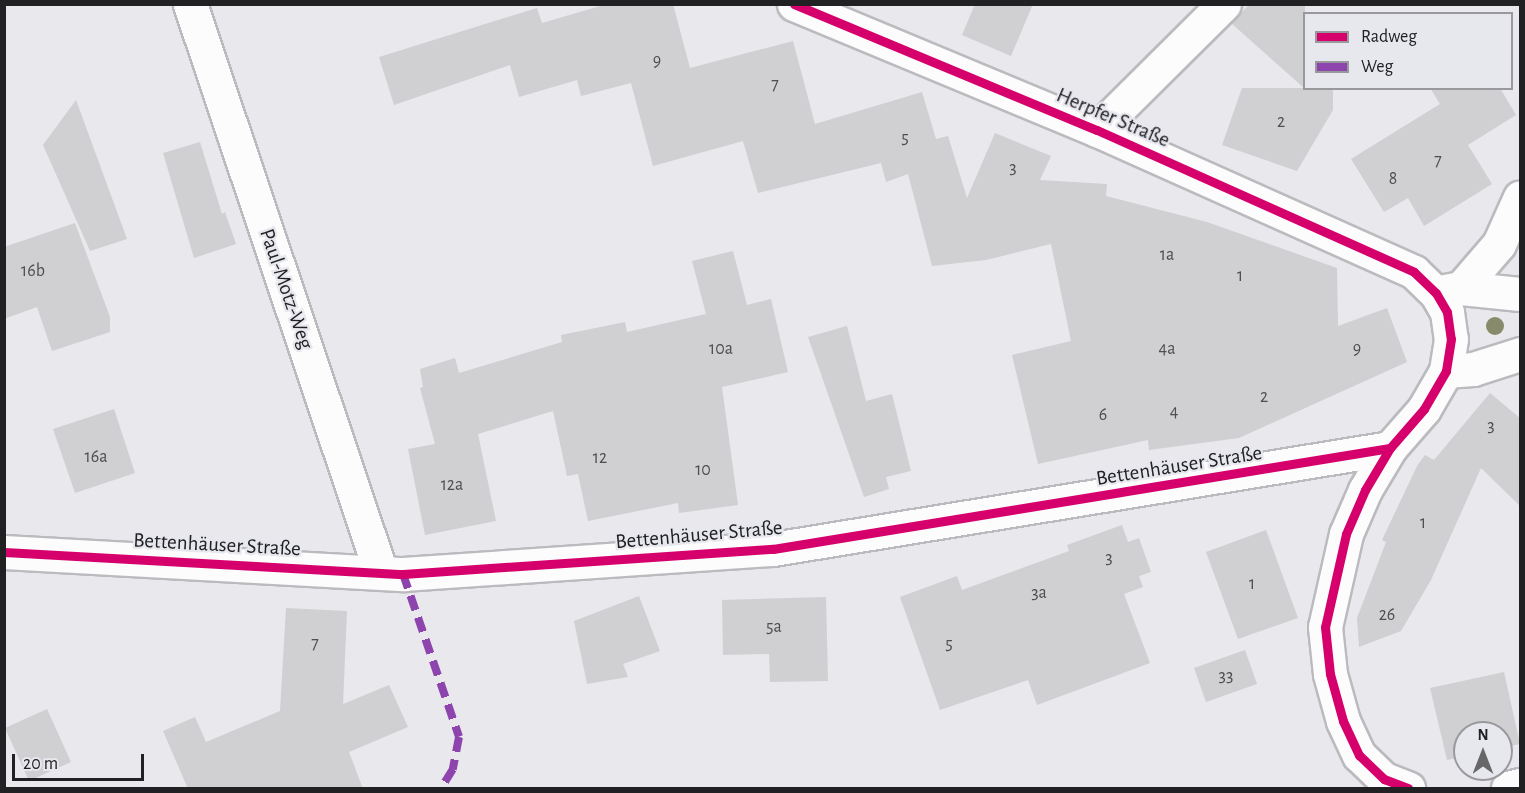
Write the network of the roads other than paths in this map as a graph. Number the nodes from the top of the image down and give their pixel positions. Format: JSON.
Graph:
{"nodes":[{"id":1,"x":190,"y":4,"type":"edge"},
{"id":2,"x":794,"y":4,"type":"edge"},
{"id":3,"x":1224,"y":4,"type":"edge"},
{"id":4,"x":1097,"y":130,"type":"junction"},
{"id":5,"x":1521,"y":197,"type":"edge"},
{"id":6,"x":1437,"y":284,"type":"junction"},
{"id":7,"x":1521,"y":294,"type":"edge"},
{"id":8,"x":1521,"y":354,"type":"edge"},
{"id":9,"x":1446,"y":371,"type":"junction"},
{"id":10,"x":1390,"y":448,"type":"junction"},
{"id":11,"x":4,"y":552,"type":"edge"},
{"id":12,"x":381,"y":573,"type":"junction"},
{"id":13,"x":1521,"y":785,"type":"edge"},
{"id":14,"x":1395,"y":786,"type":"edge"},
{"id":15,"x":1508,"y":789,"type":"edge"}],
"edges":[{"from":1,"to":12,"type":"street","name":"Paul-Motz-Weg"},
{"from":2,"to":4,"type":"street","name":"Herpfer Straße"},
{"from":3,"to":4,"type":"street"},
{"from":4,"to":6,"type":"street","name":"Herpfer Straße"},
{"from":5,"to":6,"type":"street"},
{"from":6,"to":7,"type":"street","name":"Herpfer Straße"},
{"from":6,"to":9,"type":"street"},
{"from":8,"to":9,"type":"street"},
{"from":9,"to":10,"type":"street"},
{"from":10,"to":12,"type":"street","name":"Bettenhäuser Straße"},
{"from":10,"to":14,"type":"street"},
{"from":11,"to":12,"type":"street","name":"Bettenhäuser Straße"},
{"from":13,"to":15,"type":"street"}]}
